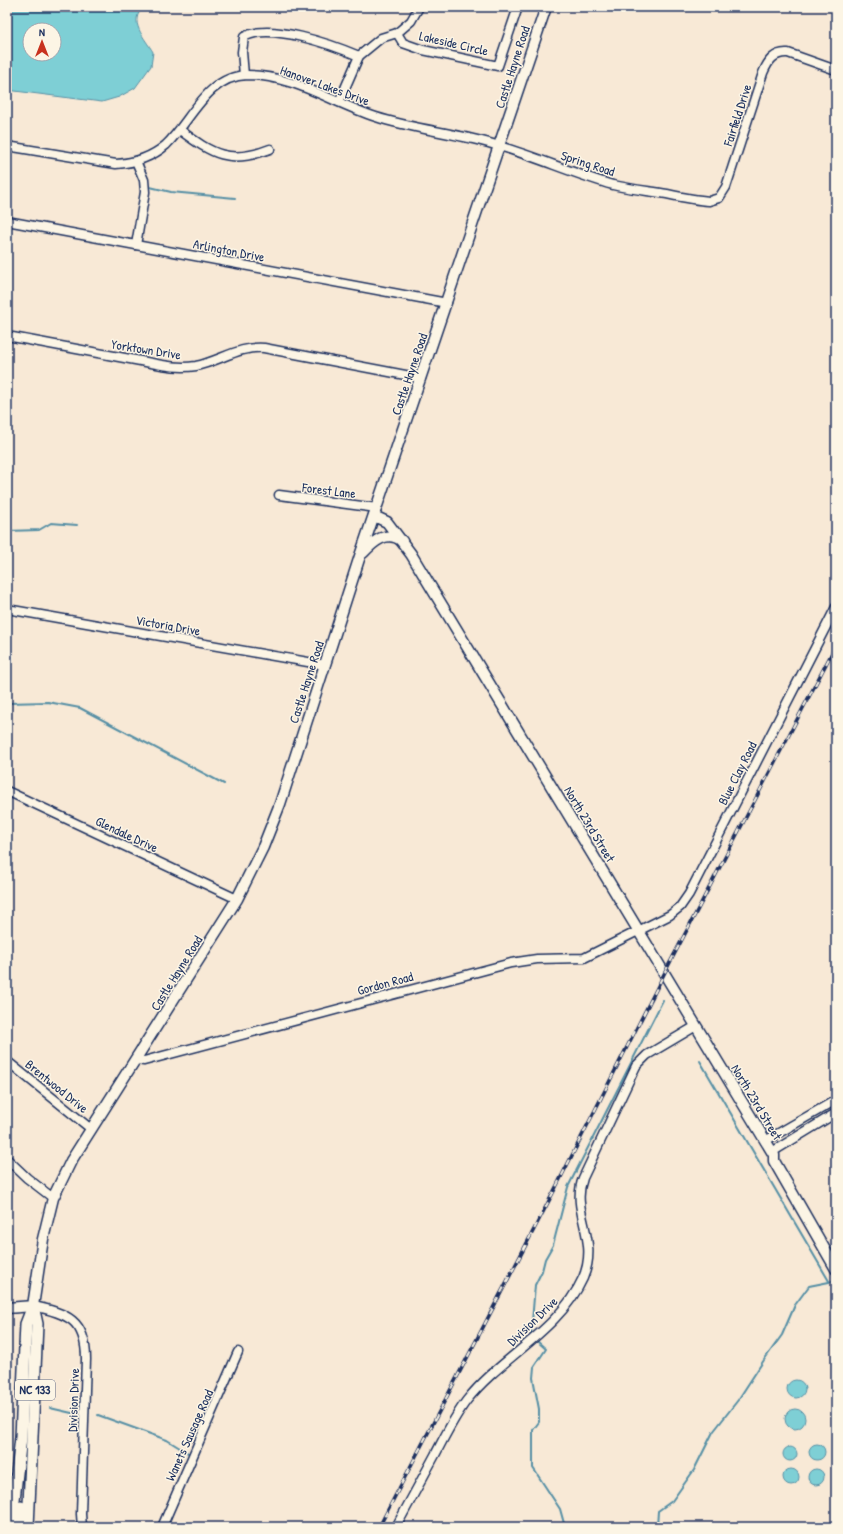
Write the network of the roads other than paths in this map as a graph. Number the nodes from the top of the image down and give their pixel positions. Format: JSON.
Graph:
{"nodes":[{"id":1,"x":419,"y":7,"type":"edge"},
{"id":2,"x":518,"y":7,"type":"edge"},
{"id":3,"x":546,"y":7,"type":"edge"},
{"id":4,"x":397,"y":32,"type":"junction"},
{"id":5,"x":359,"y":56,"type":"junction"},
{"id":6,"x":836,"y":70,"type":"edge"},
{"id":7,"x":244,"y":75,"type":"junction"},
{"id":8,"x":339,"y":102,"type":"junction"},
{"id":9,"x":180,"y":130,"type":"junction"},
{"id":10,"x":7,"y":146,"type":"edge"},
{"id":11,"x":499,"y":146,"type":"junction"},
{"id":12,"x":270,"y":149,"type":"dead end"},
{"id":13,"x":136,"y":161,"type":"junction"},
{"id":14,"x":672,"y":195,"type":"joint"},
{"id":15,"x":7,"y":221,"type":"edge"},
{"id":16,"x":136,"y":245,"type":"junction"},
{"id":17,"x":447,"y":303,"type":"junction"},
{"id":18,"x":7,"y":336,"type":"edge"},
{"id":19,"x":421,"y":378,"type":"junction"},
{"id":20,"x":279,"y":495,"type":"dead end"},
{"id":21,"x":375,"y":512,"type":"junction"},
{"id":22,"x":404,"y":543,"type":"junction"},
{"id":23,"x":360,"y":556,"type":"junction"},
{"id":24,"x":836,"y":607,"type":"edge"},
{"id":25,"x":7,"y":609,"type":"edge"},
{"id":26,"x":325,"y":665,"type":"junction"},
{"id":27,"x":7,"y":791,"type":"edge"},
{"id":28,"x":237,"y":899,"type":"junction"},
{"id":29,"x":638,"y":930,"type":"junction"},
{"id":30,"x":696,"y":1026,"type":"junction"},
{"id":31,"x":136,"y":1060,"type":"junction"},
{"id":32,"x":7,"y":1061,"type":"edge"},
{"id":33,"x":836,"y":1100,"type":"edge"},
{"id":34,"x":836,"y":1113,"type":"edge"},
{"id":35,"x":92,"y":1129,"type":"junction"},
{"id":36,"x":765,"y":1142,"type":"junction"},
{"id":37,"x":773,"y":1153,"type":"junction"},
{"id":38,"x":7,"y":1159,"type":"edge"},
{"id":39,"x":53,"y":1198,"type":"junction"},
{"id":40,"x":836,"y":1253,"type":"edge"},
{"id":41,"x":836,"y":1270,"type":"edge"},
{"id":42,"x":33,"y":1306,"type":"junction"},
{"id":43,"x":7,"y":1308,"type":"edge"},
{"id":44,"x":238,"y":1352,"type":"dead end"},
{"id":45,"x":21,"y":1437,"type":"junction"},
{"id":46,"x":31,"y":1474,"type":"junction"},
{"id":47,"x":11,"y":1527,"type":"edge"},
{"id":48,"x":20,"y":1527,"type":"edge"},
{"id":49,"x":28,"y":1527,"type":"edge"},
{"id":50,"x":32,"y":1527,"type":"edge"},
{"id":51,"x":82,"y":1527,"type":"edge"},
{"id":52,"x":162,"y":1527,"type":"edge"},
{"id":53,"x":396,"y":1527,"type":"edge"}],
"edges":[{"from":1,"to":4,"type":"street"},
{"from":2,"to":4,"type":"street","name":"Lakeside Circle"},
{"from":3,"to":11,"type":"main road","name":"Castle Hayne Road","number":"NC 133"},
{"from":4,"to":5,"type":"street"},
{"from":5,"to":7,"type":"street"},
{"from":5,"to":8,"type":"street"},
{"from":6,"to":14,"type":"street","name":"Fairfield Drive"},
{"from":7,"to":8,"type":"street","name":"Hanover Lakes Drive"},
{"from":7,"to":9,"type":"street","name":"Hanover Lakes Drive"},
{"from":8,"to":11,"type":"street","name":"Hanover Lakes Drive"},
{"from":9,"to":12,"type":"street"},
{"from":9,"to":13,"type":"street","name":"Hanover Lakes Drive"},
{"from":10,"to":13,"type":"street","name":"Hanover Lakes Drive"},
{"from":11,"to":14,"type":"street","name":"Spring Road"},
{"from":11,"to":17,"type":"main road","name":"Castle Hayne Road","number":"NC 133"},
{"from":13,"to":16,"type":"street"},
{"from":15,"to":16,"type":"street","name":"Arlington Drive"},
{"from":16,"to":17,"type":"street","name":"Arlington Drive"},
{"from":17,"to":19,"type":"main road","name":"Castle Hayne Road","number":"NC 133"},
{"from":18,"to":19,"type":"street","name":"Yorktown Drive"},
{"from":19,"to":21,"type":"main road","name":"Castle Hayne Road","number":"NC 133"},
{"from":20,"to":21,"type":"street","name":"Forest Lane"},
{"from":21,"to":22,"type":"main road","name":"North 23rd Street"},
{"from":21,"to":23,"type":"main road","name":"Castle Hayne Road","number":"NC 133"},
{"from":22,"to":23,"type":"main road"},
{"from":22,"to":29,"type":"main road","name":"North 23rd Street"},
{"from":23,"to":26,"type":"main road","name":"Castle Hayne Road","number":"NC 133"},
{"from":24,"to":29,"type":"street","name":"Blue Clay Road"},
{"from":25,"to":26,"type":"street","name":"Victoria Drive"},
{"from":26,"to":28,"type":"main road","name":"Castle Hayne Road","number":"NC 133"},
{"from":27,"to":28,"type":"street","name":"Glendale Drive"},
{"from":28,"to":31,"type":"main road","name":"Castle Hayne Road","number":"NC 133"},
{"from":29,"to":30,"type":"main road","name":"North 23rd Street"},
{"from":29,"to":31,"type":"street","name":"Gordon Road"},
{"from":30,"to":36,"type":"main road","name":"North 23rd Street"},
{"from":30,"to":53,"type":"street","name":"Division Drive"},
{"from":31,"to":35,"type":"main road","name":"Castle Hayne Road","number":"NC 133"},
{"from":32,"to":35,"type":"street","name":"Brentwood Drive"},
{"from":33,"to":36,"type":"street"},
{"from":34,"to":37,"type":"street"},
{"from":35,"to":39,"type":"main road","name":"Castle Hayne Road","number":"NC 133"},
{"from":36,"to":37,"type":"main road","name":"North 23rd Street"},
{"from":37,"to":40,"type":"main road","name":"North 23rd Street"},
{"from":37,"to":41,"type":"main road","name":"North 23rd Street"},
{"from":38,"to":39,"type":"street"},
{"from":39,"to":42,"type":"main road","name":"Castle Hayne Road","number":"NC 133"},
{"from":42,"to":43,"type":"main road"},
{"from":42,"to":45,"type":"highway","number":"NC 133"},
{"from":42,"to":46,"type":"highway","number":"NC 133"},
{"from":42,"to":51,"type":"street","name":"Division Drive"},
{"from":44,"to":52,"type":"street","name":"Wanets Sausage Road"},
{"from":45,"to":47,"type":"highway","number":"NC 133"},
{"from":45,"to":48,"type":"highway"},
{"from":46,"to":49,"type":"highway","number":"NC 133"},
{"from":46,"to":50,"type":"highway"}]}
